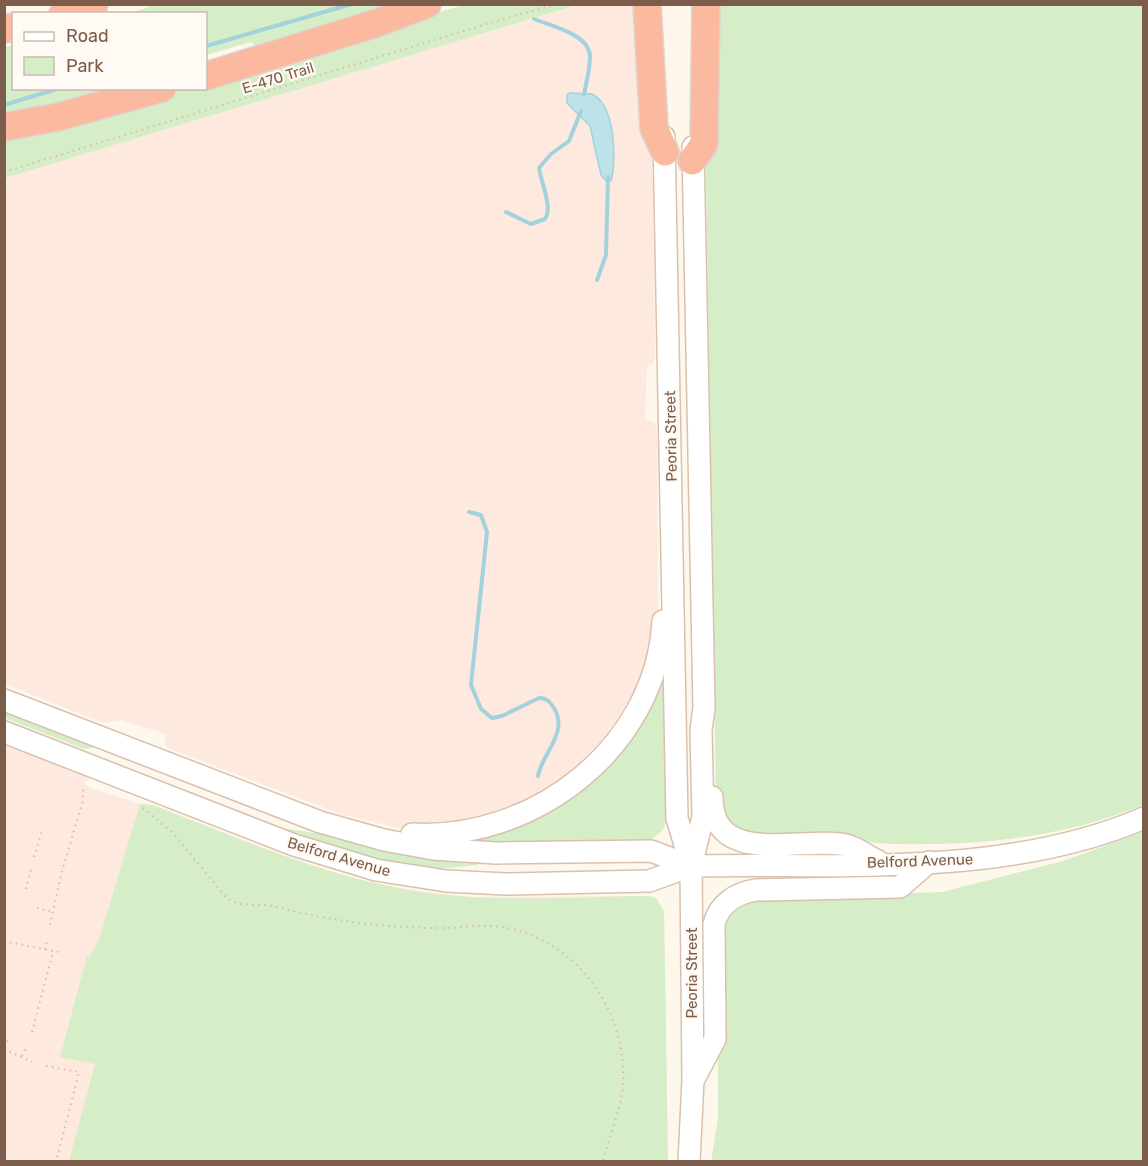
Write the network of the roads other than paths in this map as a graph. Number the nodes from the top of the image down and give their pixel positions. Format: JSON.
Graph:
{"nodes":[{"id":1,"x":94,"y":4,"type":"edge"},
{"id":2,"x":427,"y":4,"type":"edge"},
{"id":3,"x":647,"y":4,"type":"edge"},
{"id":4,"x":657,"y":4,"type":"edge"},
{"id":5,"x":696,"y":4,"type":"edge"},
{"id":6,"x":706,"y":4,"type":"edge"},
{"id":7,"x":69,"y":12,"type":"edge"},
{"id":8,"x":395,"y":14,"type":"junction"},
{"id":9,"x":207,"y":67,"type":"edge"},
{"id":10,"x":207,"y":76,"type":"edge"},
{"id":11,"x":123,"y":90,"type":"edge"},
{"id":12,"x":155,"y":90,"type":"edge"},
{"id":13,"x":33,"y":120,"type":"junction"},
{"id":14,"x":4,"y":127,"type":"edge"},
{"id":15,"x":665,"y":152,"type":"junction"},
{"id":16,"x":692,"y":161,"type":"junction"},
{"id":17,"x":672,"y":514,"type":"junction"},
{"id":18,"x":4,"y":700,"type":"edge"},
{"id":19,"x":704,"y":708,"type":"junction"},
{"id":20,"x":4,"y":732,"type":"edge"},
{"id":21,"x":1143,"y":818,"type":"edge"},
{"id":22,"x":371,"y":837,"type":"junction"},
{"id":23,"x":929,"y":862,"type":"junction"},
{"id":24,"x":882,"y":863,"type":"junction"},
{"id":25,"x":691,"y":866,"type":"junction"},
{"id":26,"x":693,"y":1080,"type":"junction"},
{"id":27,"x":689,"y":1156,"type":"edge"}],
"edges":[{"from":1,"to":7,"type":"highway"},
{"from":2,"to":8,"type":"highway"},
{"from":3,"to":15,"type":"highway"},
{"from":4,"to":15,"type":"main road","name":"Peoria Street"},
{"from":5,"to":16,"type":"main road","name":"Peoria Street"},
{"from":6,"to":16,"type":"highway"},
{"from":8,"to":9,"type":"highway"},
{"from":8,"to":10,"type":"highway"},
{"from":11,"to":13,"type":"highway"},
{"from":12,"to":13,"type":"highway"},
{"from":13,"to":14,"type":"highway"},
{"from":15,"to":17,"type":"main road","name":"Peoria Street"},
{"from":16,"to":19,"type":"main road","name":"Peoria Street"},
{"from":17,"to":22,"type":"main road"},
{"from":17,"to":25,"type":"main road","name":"Peoria Street"},
{"from":18,"to":22,"type":"main road","name":"Belford Avenue"},
{"from":19,"to":24,"type":"main road"},
{"from":19,"to":25,"type":"main road","name":"Peoria Street"},
{"from":20,"to":25,"type":"main road","name":"Belford Avenue"},
{"from":21,"to":23,"type":"main road","name":"Belford Avenue"},
{"from":22,"to":25,"type":"main road","name":"Belford Avenue"},
{"from":23,"to":24,"type":"main road","name":"Belford Avenue"},
{"from":23,"to":26,"type":"main road"},
{"from":24,"to":25,"type":"main road","name":"Belford Avenue"},
{"from":25,"to":26,"type":"main road","name":"Peoria Street"},
{"from":26,"to":27,"type":"main road","name":"Peoria Street"}]}
